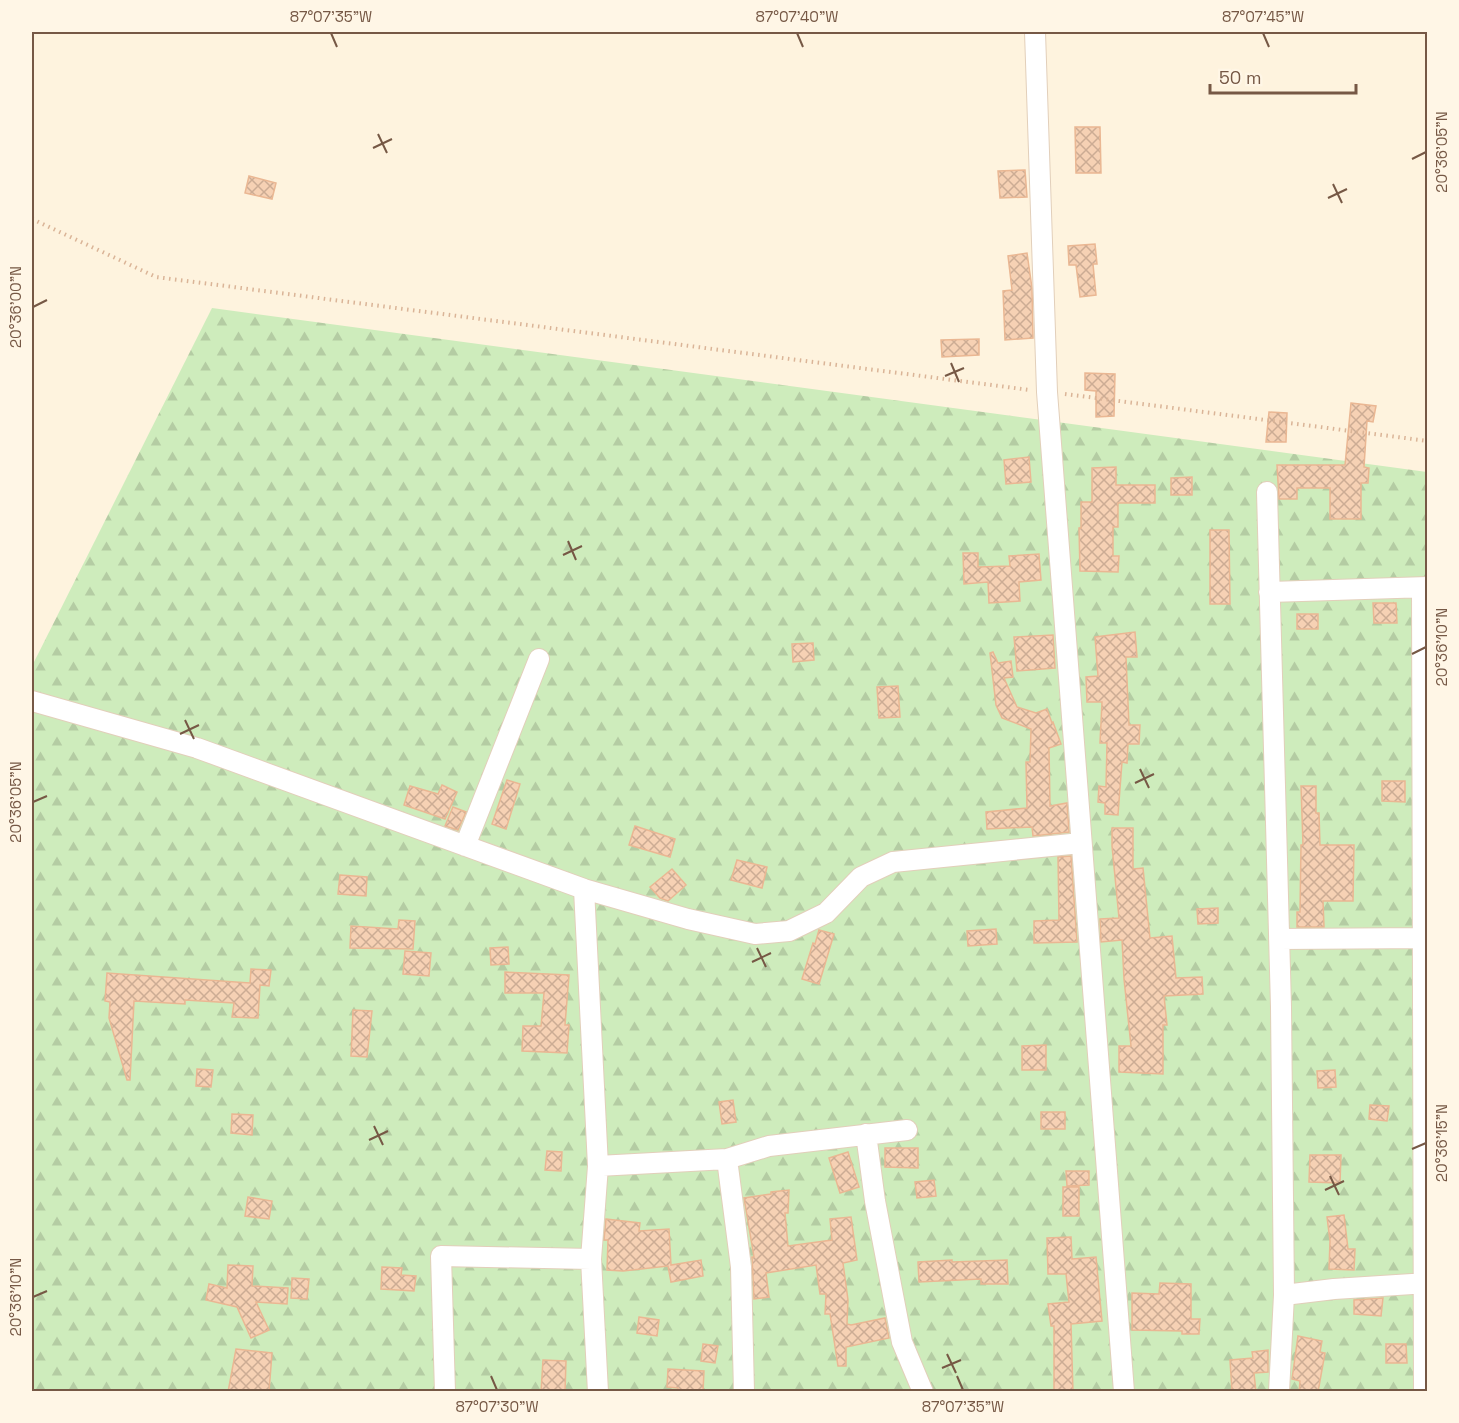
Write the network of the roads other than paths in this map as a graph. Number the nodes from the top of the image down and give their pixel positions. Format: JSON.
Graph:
{"nodes":[{"id":1,"x":1035,"y":32,"type":"edge"},
{"id":2,"x":1267,"y":492,"type":"dead end"},
{"id":3,"x":1425,"y":587,"type":"edge"},
{"id":4,"x":1269,"y":592,"type":"junction"},
{"id":5,"x":539,"y":659,"type":"dead end"},
{"id":6,"x":32,"y":700,"type":"edge"},
{"id":7,"x":1081,"y":843,"type":"junction"},
{"id":8,"x":465,"y":846,"type":"junction"},
{"id":9,"x":584,"y":889,"type":"junction"},
{"id":10,"x":1425,"y":938,"type":"edge"},
{"id":11,"x":1279,"y":939,"type":"junction"},
{"id":12,"x":907,"y":1130,"type":"dead end"},
{"id":13,"x":866,"y":1134,"type":"junction"},
{"id":14,"x":727,"y":1159,"type":"junction"},
{"id":15,"x":598,"y":1166,"type":"junction"},
{"id":16,"x":591,"y":1259,"type":"junction"},
{"id":17,"x":1426,"y":1283,"type":"edge"},
{"id":18,"x":1284,"y":1295,"type":"junction"},
{"id":19,"x":445,"y":1392,"type":"edge"},
{"id":20,"x":598,"y":1392,"type":"edge"},
{"id":21,"x":744,"y":1392,"type":"edge"},
{"id":22,"x":922,"y":1392,"type":"edge"},
{"id":23,"x":1124,"y":1392,"type":"edge"},
{"id":24,"x":1279,"y":1392,"type":"edge"},
{"id":25,"x":1424,"y":1392,"type":"edge"}],
"edges":[{"from":1,"to":7,"type":"street"},
{"from":2,"to":4,"type":"street"},
{"from":3,"to":4,"type":"street"},
{"from":3,"to":10,"type":"street"},
{"from":4,"to":11,"type":"street"},
{"from":5,"to":8,"type":"street"},
{"from":6,"to":8,"type":"street"},
{"from":7,"to":9,"type":"street"},
{"from":7,"to":23,"type":"street"},
{"from":8,"to":9,"type":"street"},
{"from":9,"to":15,"type":"street"},
{"from":10,"to":11,"type":"street"},
{"from":10,"to":17,"type":"street"},
{"from":11,"to":18,"type":"street"},
{"from":12,"to":13,"type":"street"},
{"from":13,"to":14,"type":"street"},
{"from":13,"to":22,"type":"street"},
{"from":14,"to":15,"type":"street"},
{"from":14,"to":21,"type":"street"},
{"from":15,"to":16,"type":"street"},
{"from":16,"to":19,"type":"street"},
{"from":16,"to":20,"type":"street"},
{"from":17,"to":18,"type":"street"},
{"from":17,"to":25,"type":"street"},
{"from":18,"to":24,"type":"street"}]}
